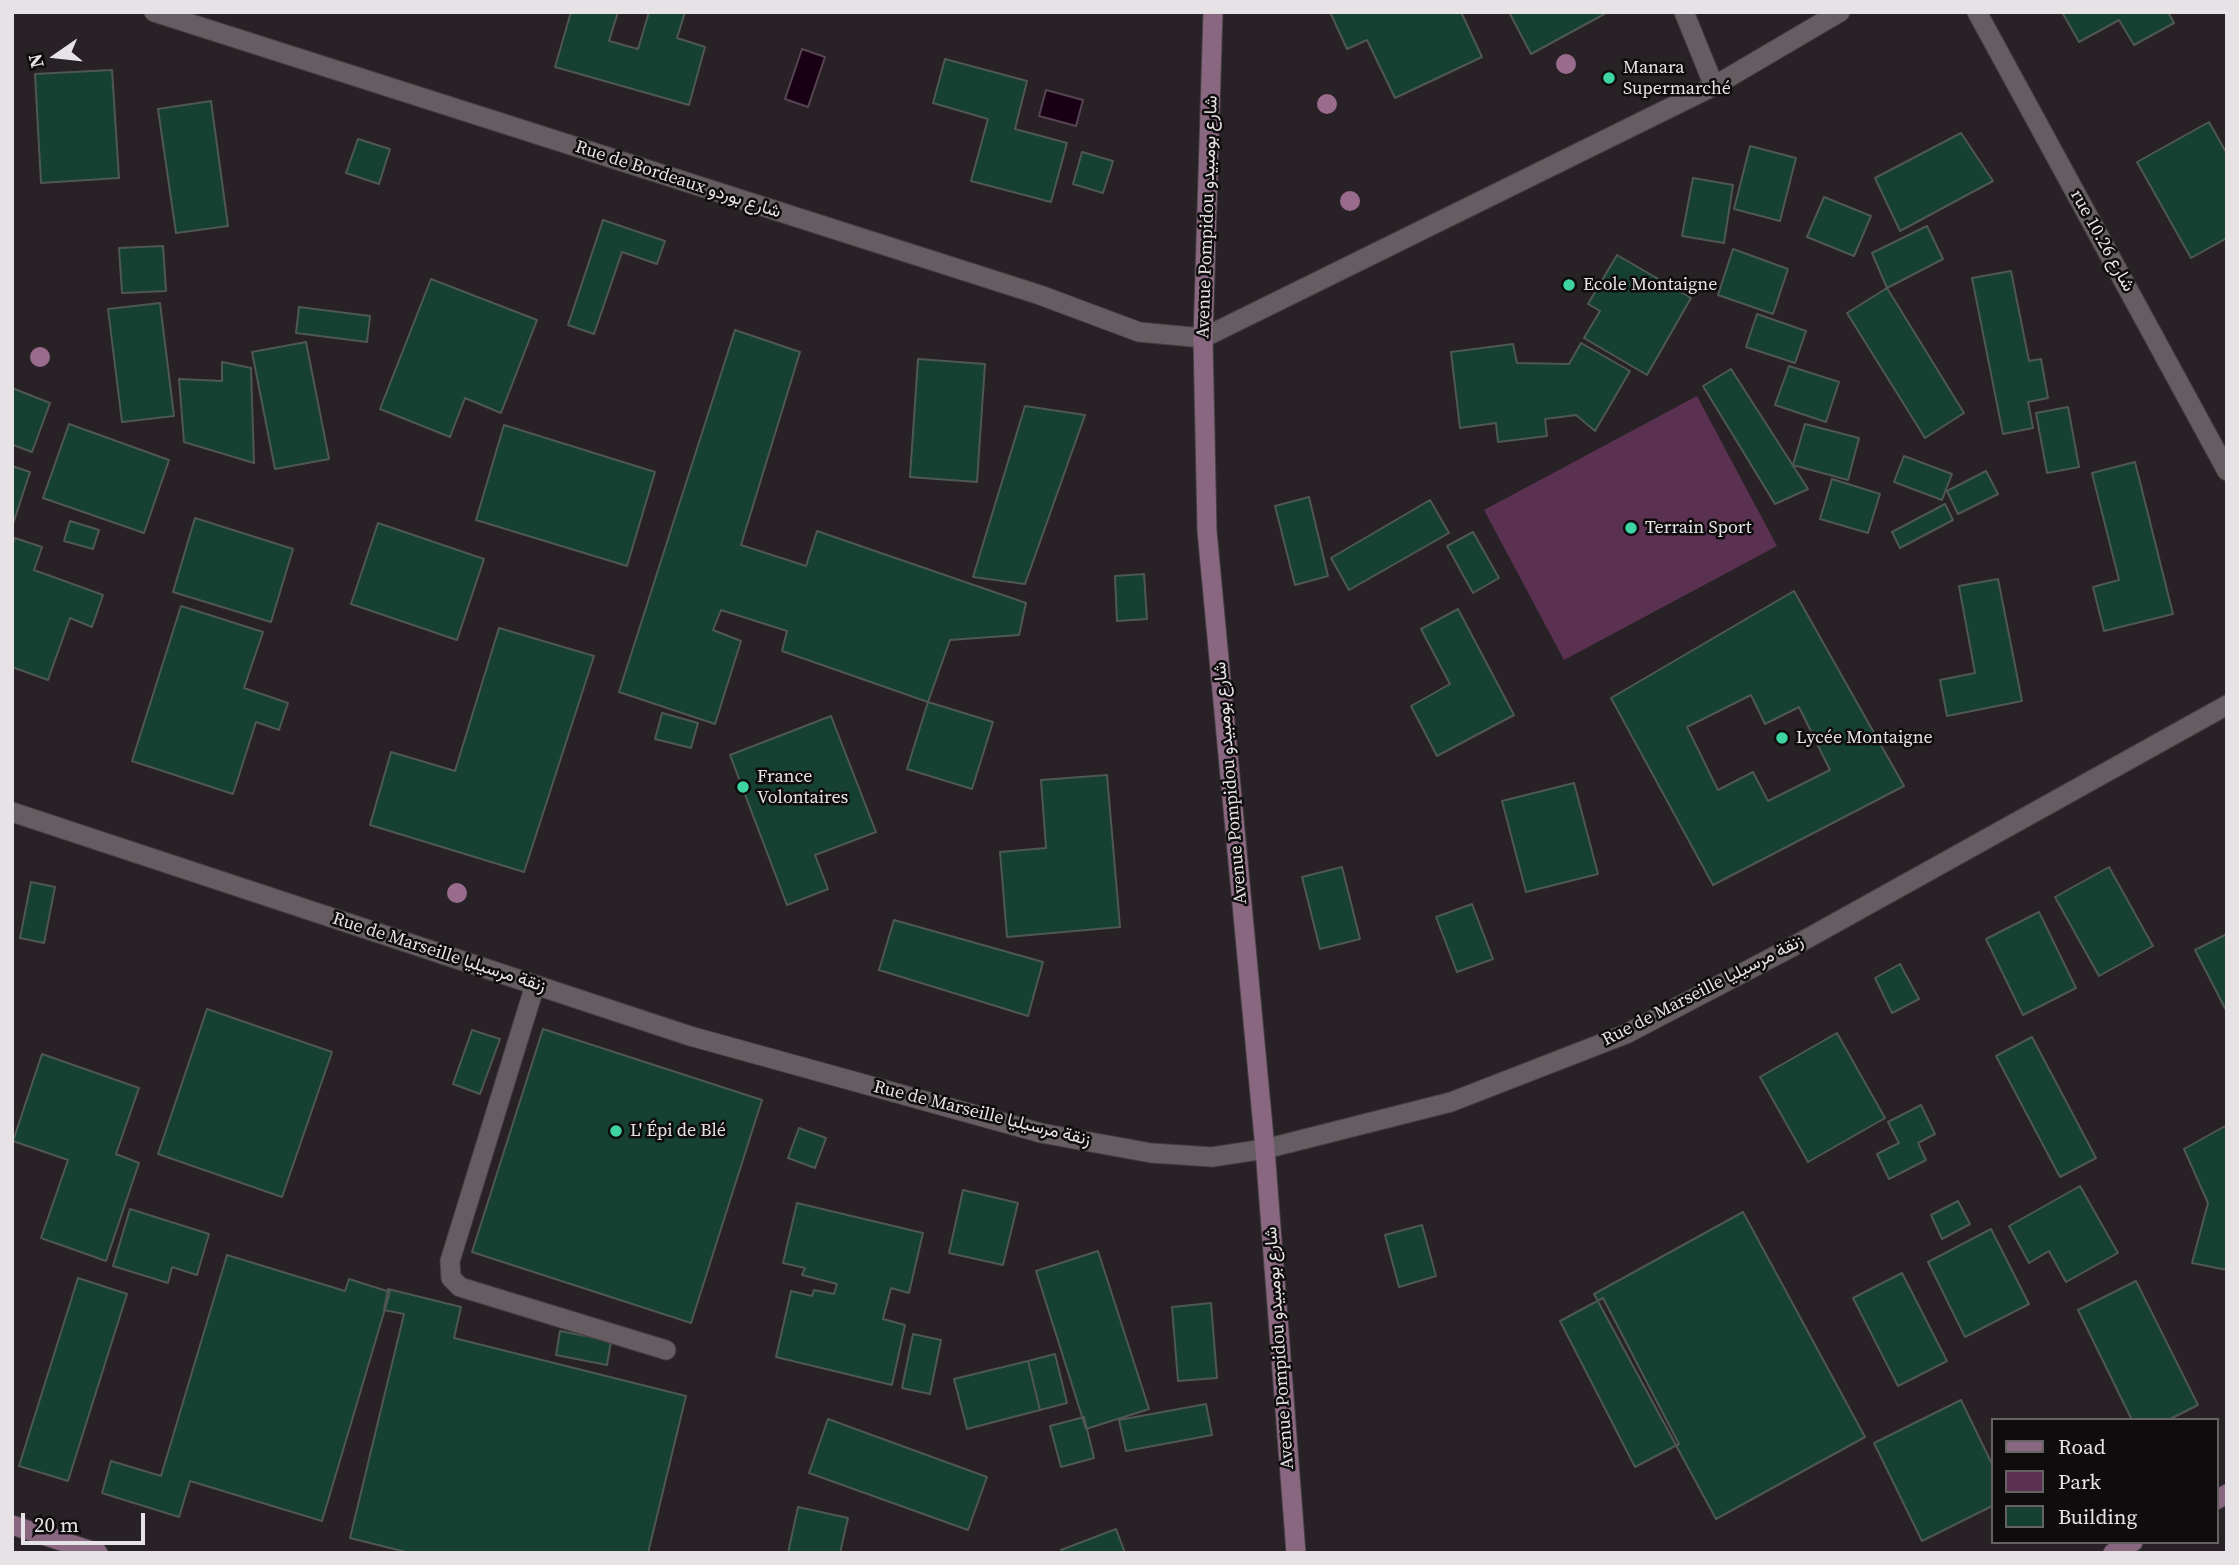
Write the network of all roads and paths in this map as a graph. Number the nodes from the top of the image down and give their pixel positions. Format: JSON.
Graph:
{"nodes":[{"id":1,"x":154,"y":12,"type":"edge"},
{"id":2,"x":1213,"y":12,"type":"edge"},
{"id":3,"x":1684,"y":12,"type":"edge"},
{"id":4,"x":1840,"y":12,"type":"edge"},
{"id":5,"x":1977,"y":12,"type":"edge"},
{"id":6,"x":1714,"y":86,"type":"junction"},
{"id":7,"x":1203,"y":338,"type":"junction"},
{"id":8,"x":2227,"y":471,"type":"edge"},
{"id":9,"x":2227,"y":705,"type":"edge"},
{"id":10,"x":12,"y":812,"type":"edge"},
{"id":11,"x":535,"y":985,"type":"junction"},
{"id":12,"x":1265,"y":1149,"type":"junction"},
{"id":13,"x":666,"y":1350,"type":"dead end"},
{"id":14,"x":12,"y":1525,"type":"edge"},
{"id":15,"x":2129,"y":1544,"type":"edge"},
{"id":16,"x":99,"y":1553,"type":"edge"},
{"id":17,"x":1296,"y":1553,"type":"edge"},
{"id":18,"x":2113,"y":1553,"type":"edge"}],
"edges":[{"from":1,"to":7,"type":"street","name":"Rue de Bordeaux شارع بوردو"},
{"from":2,"to":7,"type":"main road","name":"Avenue Pompidou شارع بومبيدو"},
{"from":3,"to":6,"type":"street"},
{"from":4,"to":6,"type":"street"},
{"from":5,"to":8,"type":"street","name":"rue 10.26 شارع"},
{"from":6,"to":7,"type":"street"},
{"from":7,"to":12,"type":"main road","name":"Avenue Pompidou شارع بومبيدو"},
{"from":9,"to":12,"type":"street","name":"Rue de Marseille زنقة مرسيليا"},
{"from":10,"to":11,"type":"street","name":"Rue de Marseille زنقة مرسيليا"},
{"from":11,"to":12,"type":"street","name":"Rue de Marseille زنقة مرسيليا"},
{"from":11,"to":13,"type":"street"},
{"from":12,"to":17,"type":"main road","name":"Avenue Pompidou شارع بومبيدو"},
{"from":14,"to":16,"type":"main road"},
{"from":15,"to":18,"type":"main road"}]}
